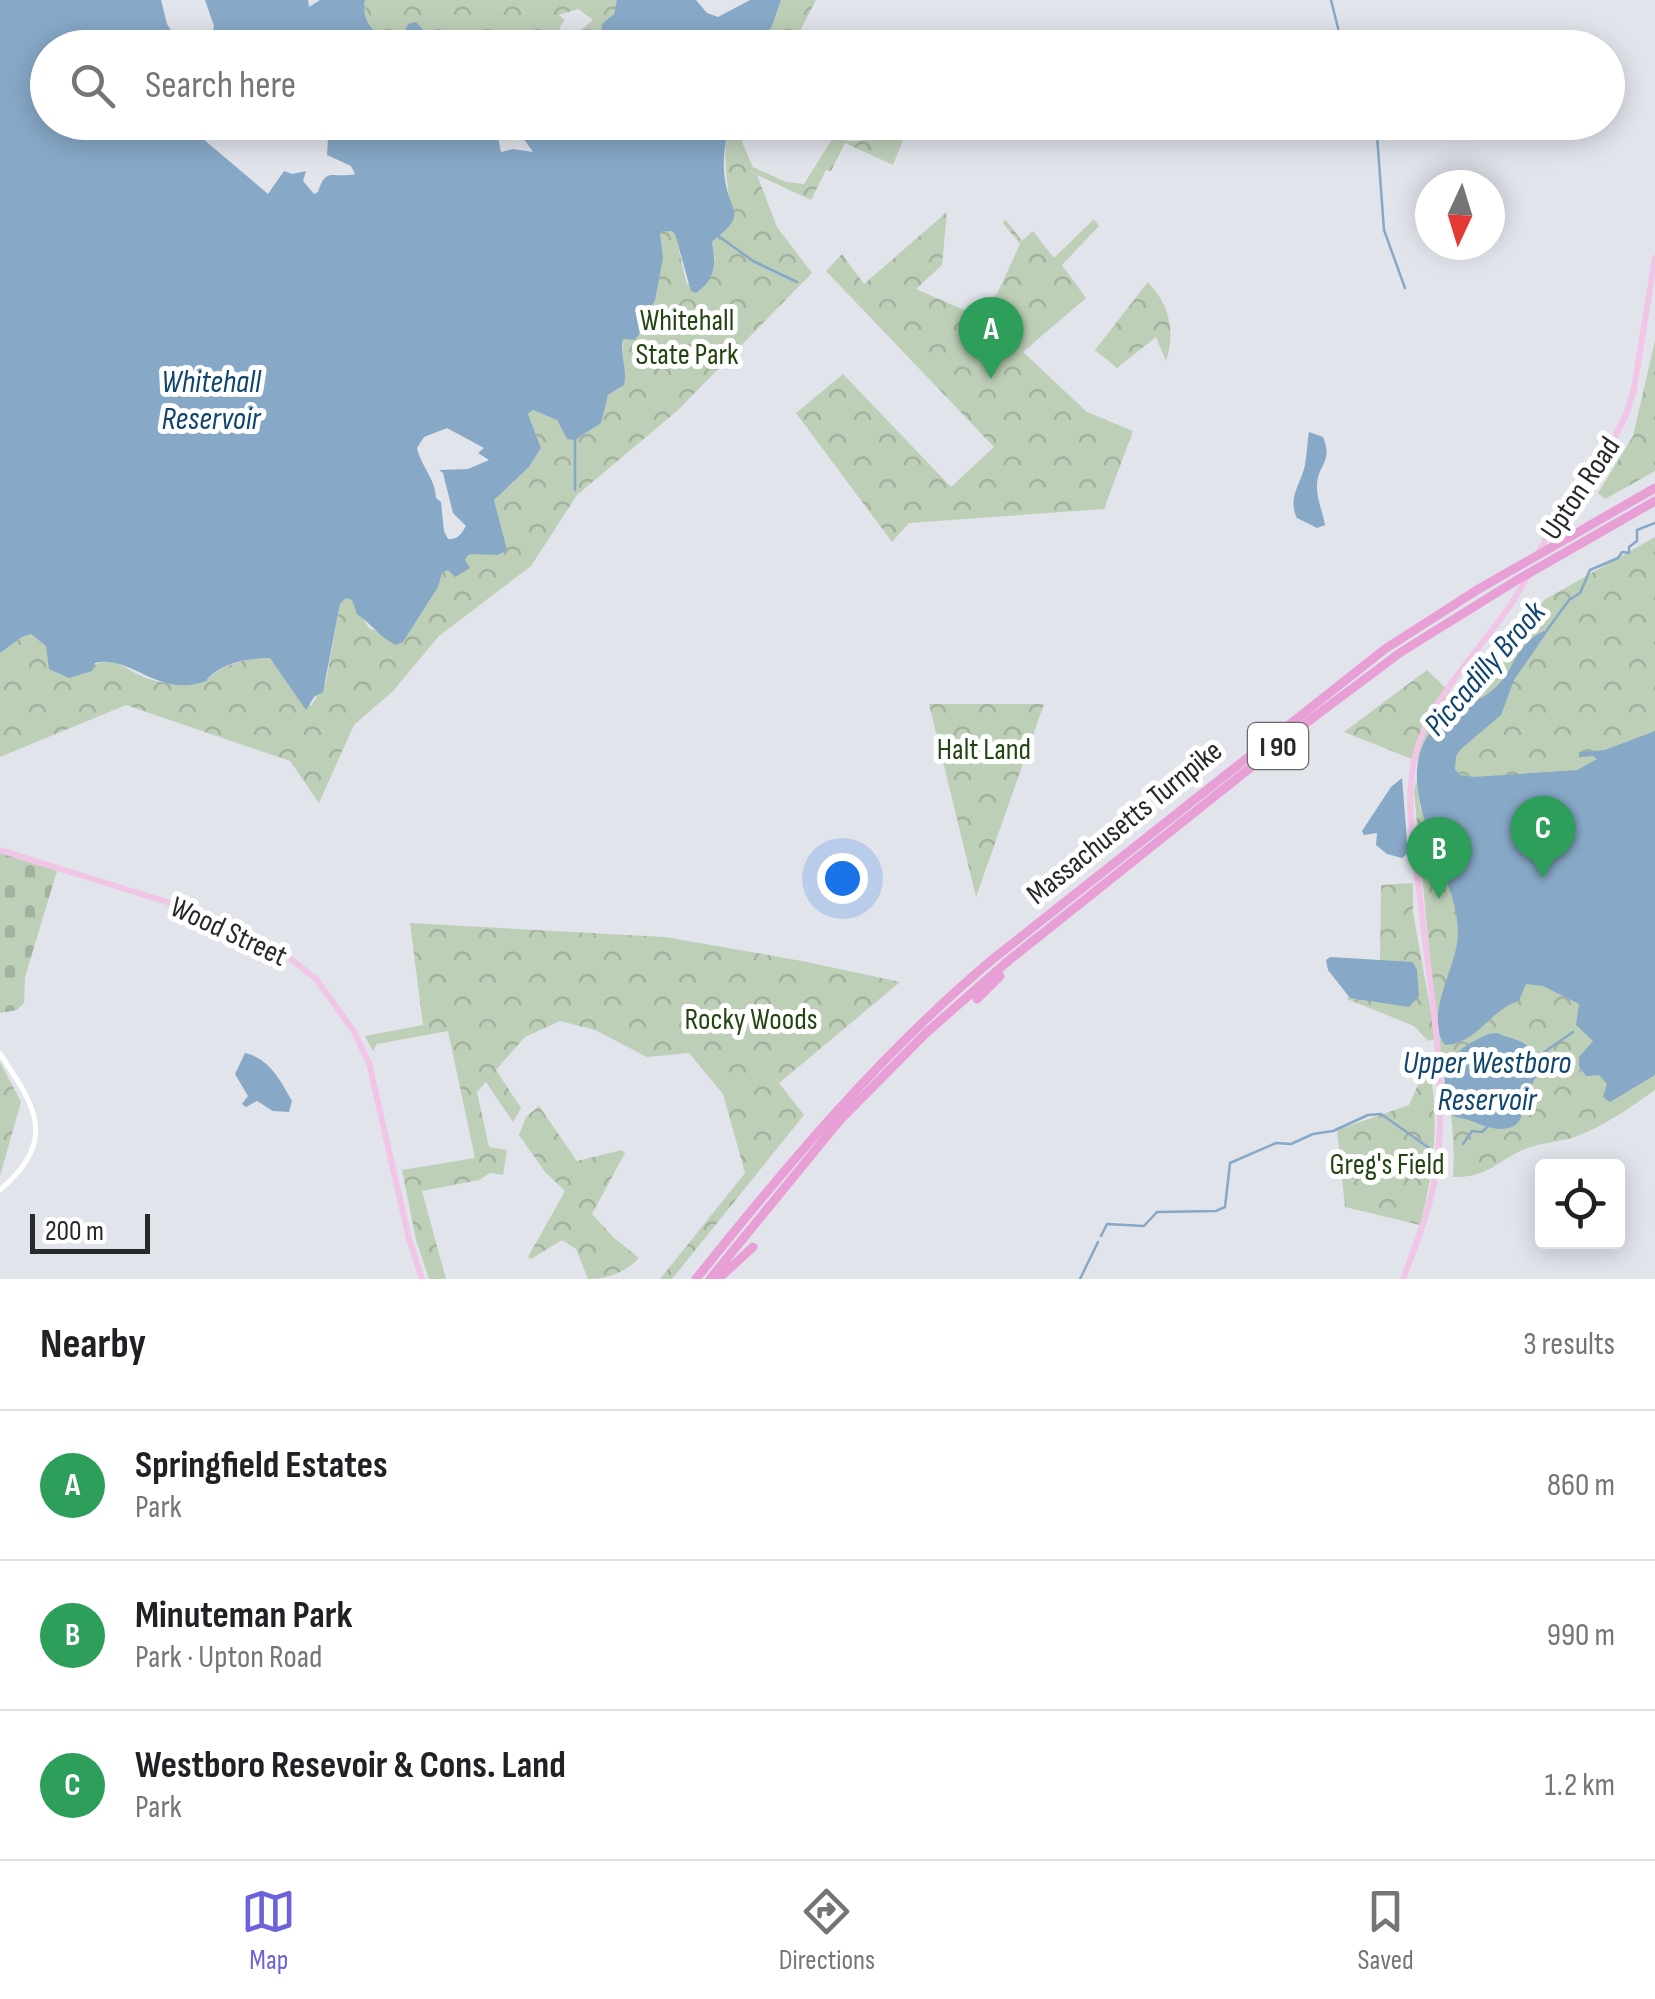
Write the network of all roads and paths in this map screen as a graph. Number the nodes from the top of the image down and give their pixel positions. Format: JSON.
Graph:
{"nodes":[{"id":1,"x":1655,"y":258,"type":"edge"},
{"id":2,"x":1655,"y":488,"type":"edge"},
{"id":3,"x":1655,"y":502,"type":"edge"},
{"id":4,"x":0,"y":850,"type":"edge"},
{"id":5,"x":1045,"y":932,"type":"junction"},
{"id":6,"x":977,"y":999,"type":"dead end"},
{"id":7,"x":0,"y":1054,"type":"edge"},
{"id":8,"x":0,"y":1190,"type":"edge"},
{"id":9,"x":753,"y":1247,"type":"dead end"},
{"id":10,"x":422,"y":1279,"type":"edge"},
{"id":11,"x":696,"y":1279,"type":"edge"},
{"id":12,"x":714,"y":1279,"type":"edge"},
{"id":13,"x":1403,"y":1279,"type":"edge"}],
"edges":[{"from":1,"to":13,"type":"main road","name":"Upton Road"},
{"from":2,"to":11,"type":"highway","name":"Massachusetts Turnpike","number":"I 90"},
{"from":3,"to":5,"type":"highway","name":"Massachusetts Turnpike","number":"I 90"},
{"from":4,"to":10,"type":"main road","name":"Wood Street"},
{"from":5,"to":6,"type":"highway"},
{"from":5,"to":12,"type":"highway","name":"Massachusetts Turnpike","number":"I 90"},
{"from":7,"to":8,"type":"street"},
{"from":9,"to":12,"type":"highway"}]}
